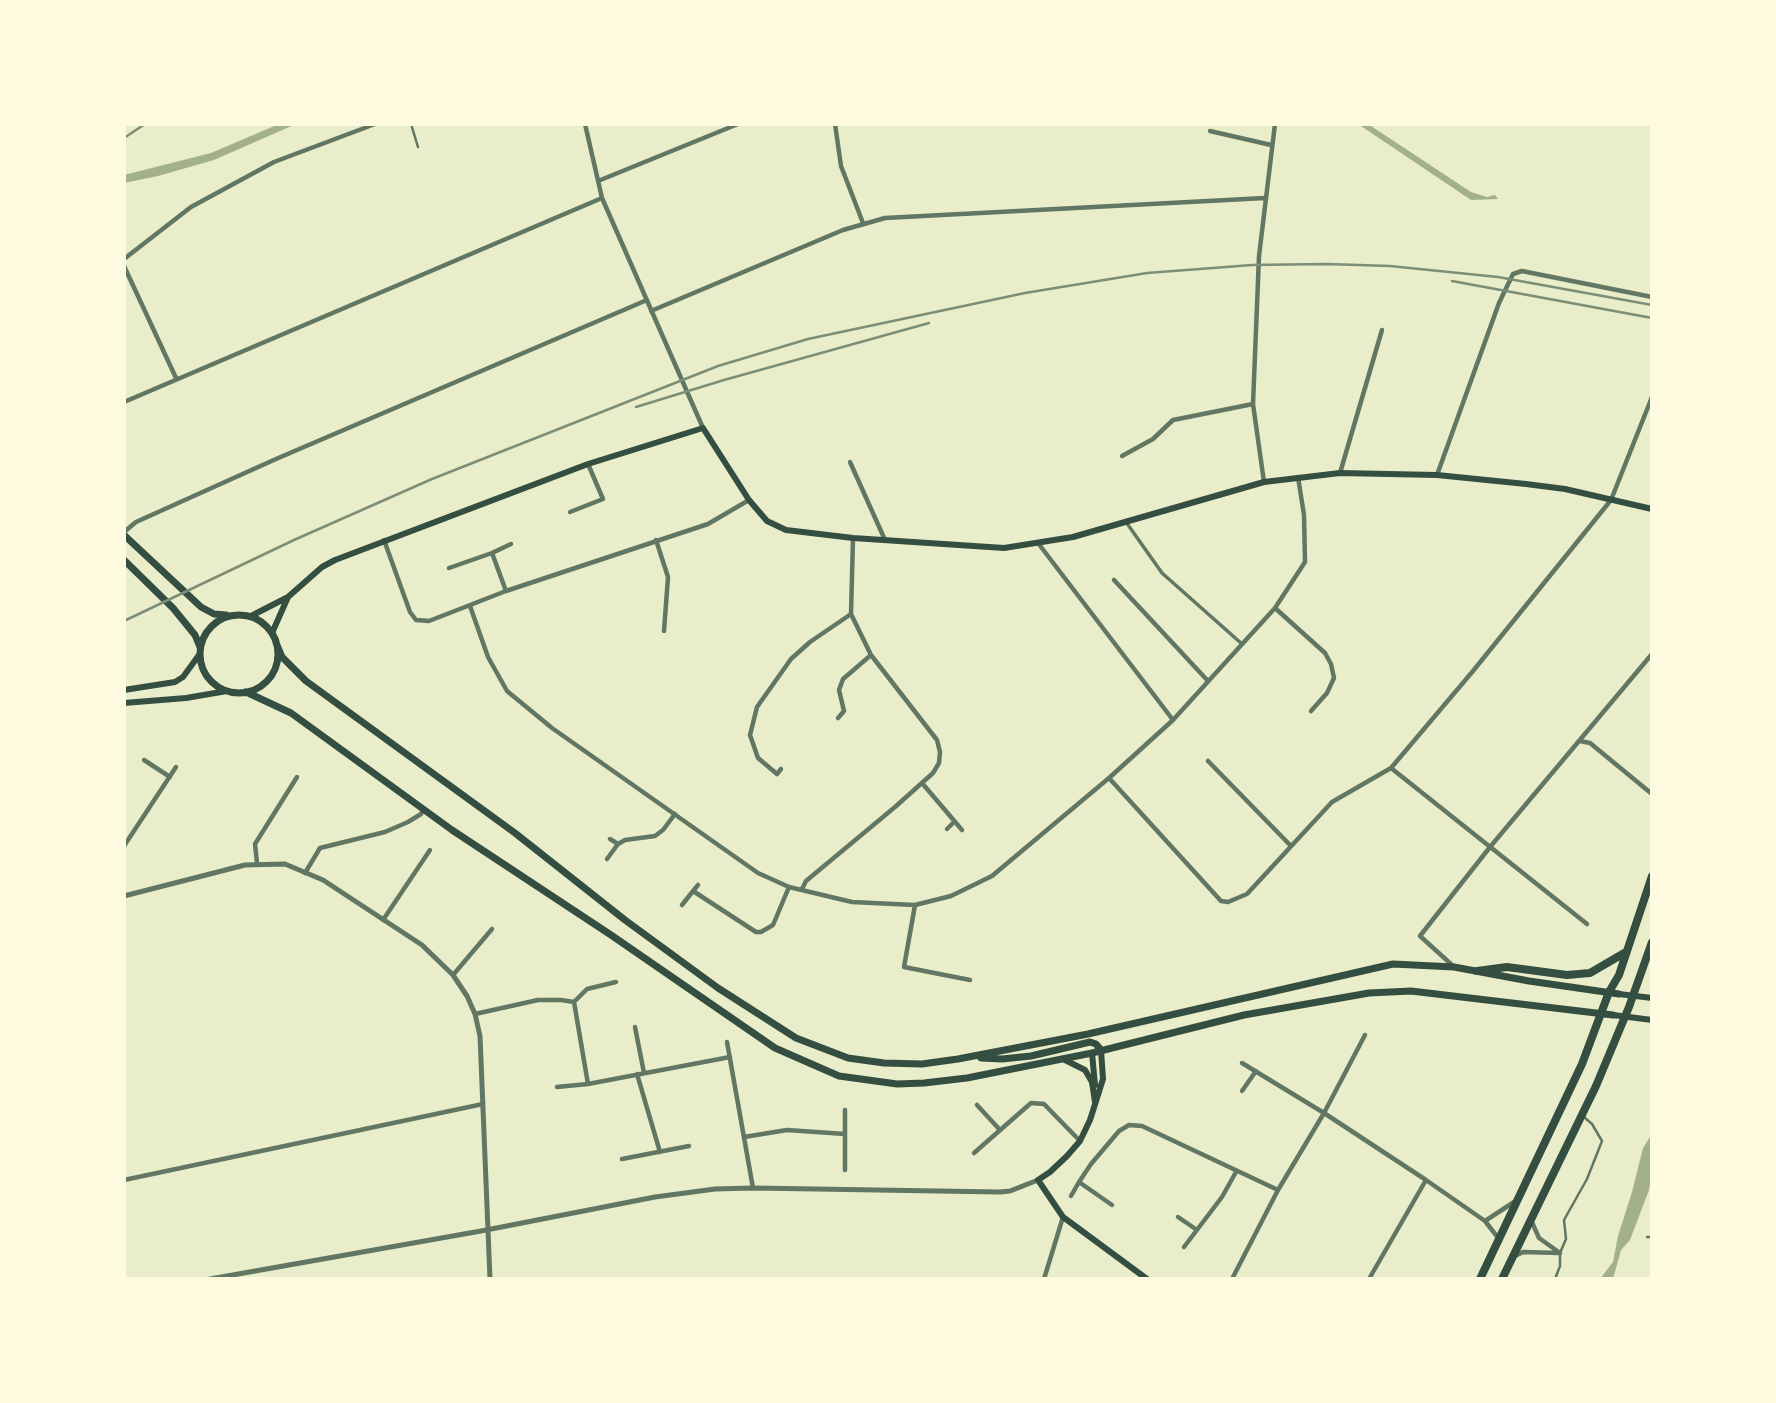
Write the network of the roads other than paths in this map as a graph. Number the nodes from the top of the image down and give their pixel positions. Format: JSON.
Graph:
{"nodes":[{"id":1,"x":374,"y":124,"type":"edge"},
{"id":2,"x":411,"y":124,"type":"edge"},
{"id":3,"x":585,"y":124,"type":"edge"},
{"id":4,"x":738,"y":124,"type":"edge"},
{"id":5,"x":835,"y":124,"type":"edge"},
{"id":6,"x":1275,"y":124,"type":"edge"},
{"id":7,"x":1210,"y":131,"type":"dead end"},
{"id":8,"x":1271,"y":145,"type":"junction"},
{"id":9,"x":418,"y":147,"type":"dead end"},
{"id":10,"x":598,"y":181,"type":"junction"},
{"id":11,"x":602,"y":198,"type":"junction"},
{"id":12,"x":1265,"y":198,"type":"junction"},
{"id":13,"x":863,"y":223,"type":"junction"},
{"id":14,"x":124,"y":260,"type":"edge"},
{"id":15,"x":124,"y":266,"type":"edge"},
{"id":16,"x":1652,"y":297,"type":"edge"},
{"id":17,"x":647,"y":300,"type":"junction"},
{"id":18,"x":651,"y":310,"type":"junction"},
{"id":19,"x":1382,"y":330,"type":"dead end"},
{"id":20,"x":176,"y":379,"type":"junction"},
{"id":21,"x":1652,"y":397,"type":"edge"},
{"id":22,"x":124,"y":402,"type":"edge"},
{"id":23,"x":1253,"y":404,"type":"junction"},
{"id":24,"x":703,"y":428,"type":"junction"},
{"id":25,"x":1122,"y":456,"type":"dead end"},
{"id":26,"x":850,"y":462,"type":"dead end"},
{"id":27,"x":588,"y":464,"type":"junction"},
{"id":28,"x":1340,"y":473,"type":"junction"},
{"id":29,"x":1437,"y":475,"type":"junction"},
{"id":30,"x":1298,"y":477,"type":"junction"},
{"id":31,"x":1264,"y":482,"type":"junction"},
{"id":32,"x":749,"y":500,"type":"junction"},
{"id":33,"x":1611,"y":500,"type":"junction"},
{"id":34,"x":1652,"y":509,"type":"edge"},
{"id":35,"x":570,"y":512,"type":"dead end"},
{"id":36,"x":1125,"y":522,"type":"junction"},
{"id":37,"x":124,"y":533,"type":"edge"},
{"id":38,"x":853,"y":538,"type":"junction"},
{"id":39,"x":384,"y":540,"type":"junction"},
{"id":40,"x":656,"y":540,"type":"junction"},
{"id":41,"x":886,"y":540,"type":"junction"},
{"id":42,"x":1037,"y":542,"type":"junction"},
{"id":43,"x":511,"y":544,"type":"dead end"},
{"id":44,"x":492,"y":553,"type":"junction"},
{"id":45,"x":124,"y":560,"type":"edge"},
{"id":46,"x":449,"y":568,"type":"dead end"},
{"id":47,"x":1114,"y":580,"type":"dead end"},
{"id":48,"x":506,"y":591,"type":"junction"},
{"id":49,"x":288,"y":597,"type":"junction"},
{"id":50,"x":470,"y":606,"type":"junction"},
{"id":51,"x":1275,"y":608,"type":"junction"},
{"id":52,"x":851,"y":614,"type":"junction"},
{"id":53,"x":228,"y":616,"type":"junction"},
{"id":54,"x":251,"y":616,"type":"junction"},
{"id":55,"x":664,"y":631,"type":"dead end"},
{"id":56,"x":272,"y":633,"type":"junction"},
{"id":57,"x":1242,"y":644,"type":"junction"},
{"id":58,"x":277,"y":645,"type":"junction"},
{"id":59,"x":200,"y":651,"type":"junction"},
{"id":60,"x":1652,"y":654,"type":"edge"},
{"id":61,"x":871,"y":655,"type":"junction"},
{"id":62,"x":1209,"y":681,"type":"junction"},
{"id":63,"x":124,"y":690,"type":"edge"},
{"id":64,"x":227,"y":691,"type":"junction"},
{"id":65,"x":246,"y":692,"type":"junction"},
{"id":66,"x":124,"y":703,"type":"edge"},
{"id":67,"x":1311,"y":711,"type":"dead end"},
{"id":68,"x":838,"y":718,"type":"dead end"},
{"id":69,"x":1173,"y":720,"type":"junction"},
{"id":70,"x":1579,"y":742,"type":"junction"},
{"id":71,"x":144,"y":760,"type":"dead end"},
{"id":72,"x":1208,"y":761,"type":"dead end"},
{"id":73,"x":176,"y":766,"type":"dead end"},
{"id":74,"x":1391,"y":768,"type":"junction"},
{"id":75,"x":777,"y":774,"type":"dead end"},
{"id":76,"x":170,"y":777,"type":"junction"},
{"id":77,"x":297,"y":777,"type":"dead end"},
{"id":78,"x":1110,"y":778,"type":"junction"},
{"id":79,"x":922,"y":783,"type":"junction"},
{"id":80,"x":1652,"y":794,"type":"edge"},
{"id":81,"x":423,"y":810,"type":"junction"},
{"id":82,"x":674,"y":814,"type":"junction"},
{"id":83,"x":954,"y":822,"type":"junction"},
{"id":84,"x":947,"y":829,"type":"dead end"},
{"id":85,"x":962,"y":830,"type":"dead end"},
{"id":86,"x":610,"y":839,"type":"dead end"},
{"id":87,"x":618,"y":844,"type":"junction"},
{"id":88,"x":124,"y":846,"type":"edge"},
{"id":89,"x":1291,"y":846,"type":"junction"},
{"id":90,"x":1490,"y":847,"type":"junction"},
{"id":91,"x":430,"y":850,"type":"dead end"},
{"id":92,"x":607,"y":859,"type":"dead end"},
{"id":93,"x":257,"y":863,"type":"junction"},
{"id":94,"x":305,"y":873,"type":"junction"},
{"id":95,"x":1652,"y":876,"type":"edge"},
{"id":96,"x":698,"y":886,"type":"dead end"},
{"id":97,"x":789,"y":887,"type":"junction"},
{"id":98,"x":802,"y":890,"type":"junction"},
{"id":99,"x":693,"y":891,"type":"junction"},
{"id":100,"x":124,"y":896,"type":"edge"},
{"id":101,"x":682,"y":905,"type":"dead end"},
{"id":102,"x":915,"y":905,"type":"junction"},
{"id":103,"x":383,"y":920,"type":"junction"},
{"id":104,"x":1587,"y":924,"type":"dead end"},
{"id":105,"x":492,"y":929,"type":"dead end"},
{"id":106,"x":1652,"y":942,"type":"edge"},
{"id":107,"x":1626,"y":952,"type":"junction"},
{"id":108,"x":1454,"y":967,"type":"junction"},
{"id":109,"x":1477,"y":971,"type":"junction"},
{"id":110,"x":453,"y":975,"type":"junction"},
{"id":111,"x":970,"y":980,"type":"dead end"},
{"id":112,"x":617,"y":982,"type":"dead end"},
{"id":113,"x":1609,"y":992,"type":"junction"},
{"id":114,"x":1619,"y":994,"type":"joint"},
{"id":115,"x":1633,"y":995,"type":"junction"},
{"id":116,"x":1652,"y":998,"type":"edge"},
{"id":117,"x":574,"y":1002,"type":"junction"},
{"id":118,"x":1601,"y":1013,"type":"junction"},
{"id":119,"x":475,"y":1014,"type":"junction"},
{"id":120,"x":1613,"y":1015,"type":"joint"},
{"id":121,"x":1625,"y":1017,"type":"junction"},
{"id":122,"x":1652,"y":1020,"type":"edge"},
{"id":123,"x":635,"y":1027,"type":"dead end"},
{"id":124,"x":1364,"y":1035,"type":"dead end"},
{"id":125,"x":1089,"y":1038,"type":"junction"},
{"id":126,"x":727,"y":1042,"type":"dead end"},
{"id":127,"x":1101,"y":1050,"type":"junction"},
{"id":128,"x":1092,"y":1053,"type":"junction"},
{"id":129,"x":730,"y":1057,"type":"junction"},
{"id":130,"x":1060,"y":1058,"type":"junction"},
{"id":131,"x":1242,"y":1063,"type":"dead end"},
{"id":132,"x":1256,"y":1071,"type":"junction"},
{"id":133,"x":644,"y":1073,"type":"junction"},
{"id":134,"x":637,"y":1074,"type":"junction"},
{"id":135,"x":588,"y":1084,"type":"junction"},
{"id":136,"x":557,"y":1087,"type":"dead end"},
{"id":137,"x":1242,"y":1091,"type":"dead end"},
{"id":138,"x":484,"y":1104,"type":"junction"},
{"id":139,"x":1096,"y":1104,"type":"junction"},
{"id":140,"x":977,"y":1105,"type":"dead end"},
{"id":141,"x":845,"y":1110,"type":"dead end"},
{"id":142,"x":1324,"y":1113,"type":"junction"},
{"id":143,"x":1582,"y":1115,"type":"junction"},
{"id":144,"x":1000,"y":1130,"type":"junction"},
{"id":145,"x":845,"y":1134,"type":"junction"},
{"id":146,"x":744,"y":1137,"type":"junction"},
{"id":147,"x":1080,"y":1141,"type":"junction"},
{"id":148,"x":689,"y":1146,"type":"dead end"},
{"id":149,"x":660,"y":1152,"type":"junction"},
{"id":150,"x":974,"y":1153,"type":"dead end"},
{"id":151,"x":622,"y":1158,"type":"dead end"},
{"id":152,"x":845,"y":1170,"type":"dead end"},
{"id":153,"x":1236,"y":1172,"type":"junction"},
{"id":154,"x":124,"y":1180,"type":"edge"},
{"id":155,"x":1038,"y":1180,"type":"junction"},
{"id":156,"x":1426,"y":1180,"type":"junction"},
{"id":157,"x":1079,"y":1182,"type":"junction"},
{"id":158,"x":753,"y":1188,"type":"junction"},
{"id":159,"x":1278,"y":1190,"type":"junction"},
{"id":160,"x":1071,"y":1196,"type":"dead end"},
{"id":161,"x":1518,"y":1199,"type":"junction"},
{"id":162,"x":1112,"y":1205,"type":"dead end"},
{"id":163,"x":1063,"y":1217,"type":"junction"},
{"id":164,"x":1178,"y":1217,"type":"dead end"},
{"id":165,"x":1530,"y":1219,"type":"junction"},
{"id":166,"x":1485,"y":1221,"type":"junction"},
{"id":167,"x":489,"y":1229,"type":"junction"},
{"id":168,"x":1197,"y":1230,"type":"junction"},
{"id":169,"x":1500,"y":1240,"type":"junction"},
{"id":170,"x":1184,"y":1247,"type":"dead end"},
{"id":171,"x":1560,"y":1254,"type":"junction"},
{"id":172,"x":1511,"y":1258,"type":"junction"},
{"id":173,"x":210,"y":1279,"type":"edge"},
{"id":174,"x":490,"y":1279,"type":"edge"},
{"id":175,"x":1044,"y":1279,"type":"edge"},
{"id":176,"x":1147,"y":1279,"type":"edge"},
{"id":177,"x":1232,"y":1279,"type":"edge"},
{"id":178,"x":1369,"y":1279,"type":"edge"},
{"id":179,"x":1480,"y":1279,"type":"edge"},
{"id":180,"x":1502,"y":1279,"type":"edge"},
{"id":181,"x":1555,"y":1279,"type":"edge"}],
"edges":[{"from":1,"to":14,"type":"street"},
{"from":2,"to":9,"type":"lane"},
{"from":3,"to":10,"type":"street"},
{"from":4,"to":10,"type":"street"},
{"from":5,"to":13,"type":"street"},
{"from":6,"to":8,"type":"street"},
{"from":7,"to":8,"type":"street"},
{"from":8,"to":12,"type":"street"},
{"from":10,"to":11,"type":"street"},
{"from":11,"to":17,"type":"street"},
{"from":11,"to":20,"type":"street"},
{"from":12,"to":13,"type":"street"},
{"from":12,"to":23,"type":"street"},
{"from":13,"to":18,"type":"street"},
{"from":15,"to":20,"type":"street"},
{"from":16,"to":29,"type":"street"},
{"from":17,"to":18,"type":"street"},
{"from":17,"to":37,"type":"street"},
{"from":18,"to":24,"type":"street"},
{"from":19,"to":28,"type":"street"},
{"from":20,"to":22,"type":"street"},
{"from":21,"to":33,"type":"street"},
{"from":23,"to":25,"type":"street"},
{"from":23,"to":31,"type":"street"},
{"from":24,"to":27,"type":"main road"},
{"from":24,"to":32,"type":"main road"},
{"from":26,"to":41,"type":"street"},
{"from":27,"to":35,"type":"street"},
{"from":27,"to":39,"type":"main road"},
{"from":28,"to":29,"type":"main road"},
{"from":28,"to":30,"type":"main road"},
{"from":29,"to":33,"type":"main road"},
{"from":30,"to":31,"type":"main road"},
{"from":30,"to":51,"type":"street"},
{"from":31,"to":36,"type":"main road"},
{"from":32,"to":38,"type":"main road"},
{"from":32,"to":40,"type":"street"},
{"from":33,"to":34,"type":"main road"},
{"from":33,"to":74,"type":"street"},
{"from":36,"to":42,"type":"main road"},
{"from":36,"to":57,"type":"street"},
{"from":37,"to":53,"type":"main road"},
{"from":38,"to":41,"type":"main road"},
{"from":38,"to":52,"type":"street"},
{"from":39,"to":49,"type":"main road"},
{"from":39,"to":50,"type":"street"},
{"from":40,"to":48,"type":"street"},
{"from":40,"to":55,"type":"street"},
{"from":41,"to":42,"type":"main road"},
{"from":42,"to":69,"type":"street"},
{"from":43,"to":44,"type":"street"},
{"from":44,"to":46,"type":"street"},
{"from":44,"to":48,"type":"street"},
{"from":45,"to":59,"type":"main road"},
{"from":47,"to":62,"type":"street"},
{"from":48,"to":50,"type":"street"},
{"from":49,"to":54,"type":"main road"},
{"from":49,"to":56,"type":"main road"},
{"from":50,"to":82,"type":"street"},
{"from":51,"to":57,"type":"street"},
{"from":51,"to":67,"type":"street"},
{"from":52,"to":61,"type":"street"},
{"from":52,"to":75,"type":"street"},
{"from":53,"to":54,"type":"main road"},
{"from":53,"to":59,"type":"main road"},
{"from":54,"to":56,"type":"main road"},
{"from":56,"to":58,"type":"main road"},
{"from":57,"to":62,"type":"street"},
{"from":58,"to":65,"type":"main road"},
{"from":58,"to":125,"type":"main road"},
{"from":59,"to":63,"type":"main road"},
{"from":59,"to":64,"type":"main road"},
{"from":60,"to":70,"type":"street"},
{"from":61,"to":68,"type":"street"},
{"from":61,"to":79,"type":"street"},
{"from":62,"to":69,"type":"street"},
{"from":64,"to":65,"type":"main road"},
{"from":64,"to":66,"type":"main road"},
{"from":65,"to":81,"type":"main road"},
{"from":69,"to":78,"type":"street"},
{"from":70,"to":80,"type":"street"},
{"from":70,"to":90,"type":"street"},
{"from":71,"to":76,"type":"street"},
{"from":72,"to":89,"type":"street"},
{"from":73,"to":76,"type":"street"},
{"from":74,"to":89,"type":"street"},
{"from":74,"to":90,"type":"street"},
{"from":76,"to":88,"type":"street"},
{"from":77,"to":93,"type":"street"},
{"from":78,"to":89,"type":"street"},
{"from":78,"to":102,"type":"street"},
{"from":79,"to":83,"type":"street"},
{"from":79,"to":98,"type":"street"},
{"from":81,"to":94,"type":"street"},
{"from":81,"to":130,"type":"main road"},
{"from":82,"to":87,"type":"street"},
{"from":82,"to":97,"type":"street"},
{"from":83,"to":84,"type":"street"},
{"from":83,"to":85,"type":"street"},
{"from":86,"to":87,"type":"street"},
{"from":87,"to":92,"type":"street"},
{"from":90,"to":104,"type":"street"},
{"from":90,"to":108,"type":"street"},
{"from":91,"to":103,"type":"street"},
{"from":93,"to":94,"type":"street"},
{"from":93,"to":100,"type":"street"},
{"from":94,"to":103,"type":"street"},
{"from":95,"to":107,"type":"highway"},
{"from":96,"to":99,"type":"street"},
{"from":97,"to":98,"type":"street"},
{"from":97,"to":99,"type":"street"},
{"from":98,"to":102,"type":"street"},
{"from":99,"to":101,"type":"street"},
{"from":102,"to":111,"type":"street"},
{"from":103,"to":110,"type":"street"},
{"from":105,"to":110,"type":"street"},
{"from":106,"to":115,"type":"highway"},
{"from":107,"to":109,"type":"highway"},
{"from":107,"to":113,"type":"highway"},
{"from":108,"to":109,"type":"main road"},
{"from":108,"to":125,"type":"main road"},
{"from":109,"to":113,"type":"main road"},
{"from":110,"to":119,"type":"street"},
{"from":112,"to":117,"type":"street"},
{"from":113,"to":114,"type":"main road"},
{"from":113,"to":118,"type":"highway"},
{"from":114,"to":115,"type":"main road"},
{"from":115,"to":116,"type":"main road"},
{"from":115,"to":121,"type":"highway"},
{"from":117,"to":119,"type":"street"},
{"from":117,"to":135,"type":"street"},
{"from":118,"to":120,"type":"main road"},
{"from":118,"to":127,"type":"main road"},
{"from":118,"to":161,"type":"highway"},
{"from":119,"to":138,"type":"street"},
{"from":120,"to":121,"type":"main road"},
{"from":121,"to":122,"type":"main road"},
{"from":121,"to":143,"type":"highway"},
{"from":123,"to":133,"type":"street"},
{"from":124,"to":142,"type":"street"},
{"from":125,"to":127,"type":"main road"},
{"from":125,"to":128,"type":"main road"},
{"from":126,"to":129,"type":"street"},
{"from":127,"to":128,"type":"main road"},
{"from":127,"to":139,"type":"main road"},
{"from":128,"to":130,"type":"main road"},
{"from":128,"to":139,"type":"main road"},
{"from":129,"to":133,"type":"street"},
{"from":129,"to":146,"type":"street"},
{"from":130,"to":139,"type":"main road"},
{"from":131,"to":132,"type":"street"},
{"from":132,"to":137,"type":"street"},
{"from":132,"to":142,"type":"street"},
{"from":133,"to":134,"type":"street"},
{"from":134,"to":135,"type":"street"},
{"from":134,"to":149,"type":"street"},
{"from":135,"to":136,"type":"street"},
{"from":138,"to":154,"type":"street"},
{"from":138,"to":167,"type":"street"},
{"from":139,"to":147,"type":"main road"},
{"from":140,"to":144,"type":"street"},
{"from":141,"to":145,"type":"street"},
{"from":142,"to":156,"type":"street"},
{"from":142,"to":159,"type":"street"},
{"from":143,"to":165,"type":"highway"},
{"from":143,"to":171,"type":"lane"},
{"from":144,"to":147,"type":"street"},
{"from":144,"to":150,"type":"street"},
{"from":145,"to":146,"type":"street"},
{"from":145,"to":152,"type":"street"},
{"from":146,"to":158,"type":"street"},
{"from":147,"to":155,"type":"main road"},
{"from":148,"to":149,"type":"street"},
{"from":149,"to":151,"type":"street"},
{"from":153,"to":157,"type":"street"},
{"from":153,"to":159,"type":"street"},
{"from":153,"to":168,"type":"street"},
{"from":155,"to":158,"type":"street"},
{"from":155,"to":163,"type":"main road"},
{"from":156,"to":166,"type":"street"},
{"from":156,"to":178,"type":"street"},
{"from":157,"to":160,"type":"street"},
{"from":157,"to":162,"type":"street"},
{"from":158,"to":167,"type":"street"},
{"from":159,"to":177,"type":"street"},
{"from":161,"to":166,"type":"street"},
{"from":161,"to":169,"type":"highway"},
{"from":163,"to":175,"type":"street"},
{"from":163,"to":176,"type":"main road"},
{"from":164,"to":168,"type":"street"},
{"from":165,"to":171,"type":"street"},
{"from":165,"to":172,"type":"highway"},
{"from":166,"to":169,"type":"street"},
{"from":167,"to":173,"type":"street"},
{"from":167,"to":174,"type":"street"},
{"from":168,"to":170,"type":"street"},
{"from":169,"to":179,"type":"highway"},
{"from":171,"to":172,"type":"street"},
{"from":171,"to":181,"type":"lane"},
{"from":172,"to":180,"type":"highway"}]}
